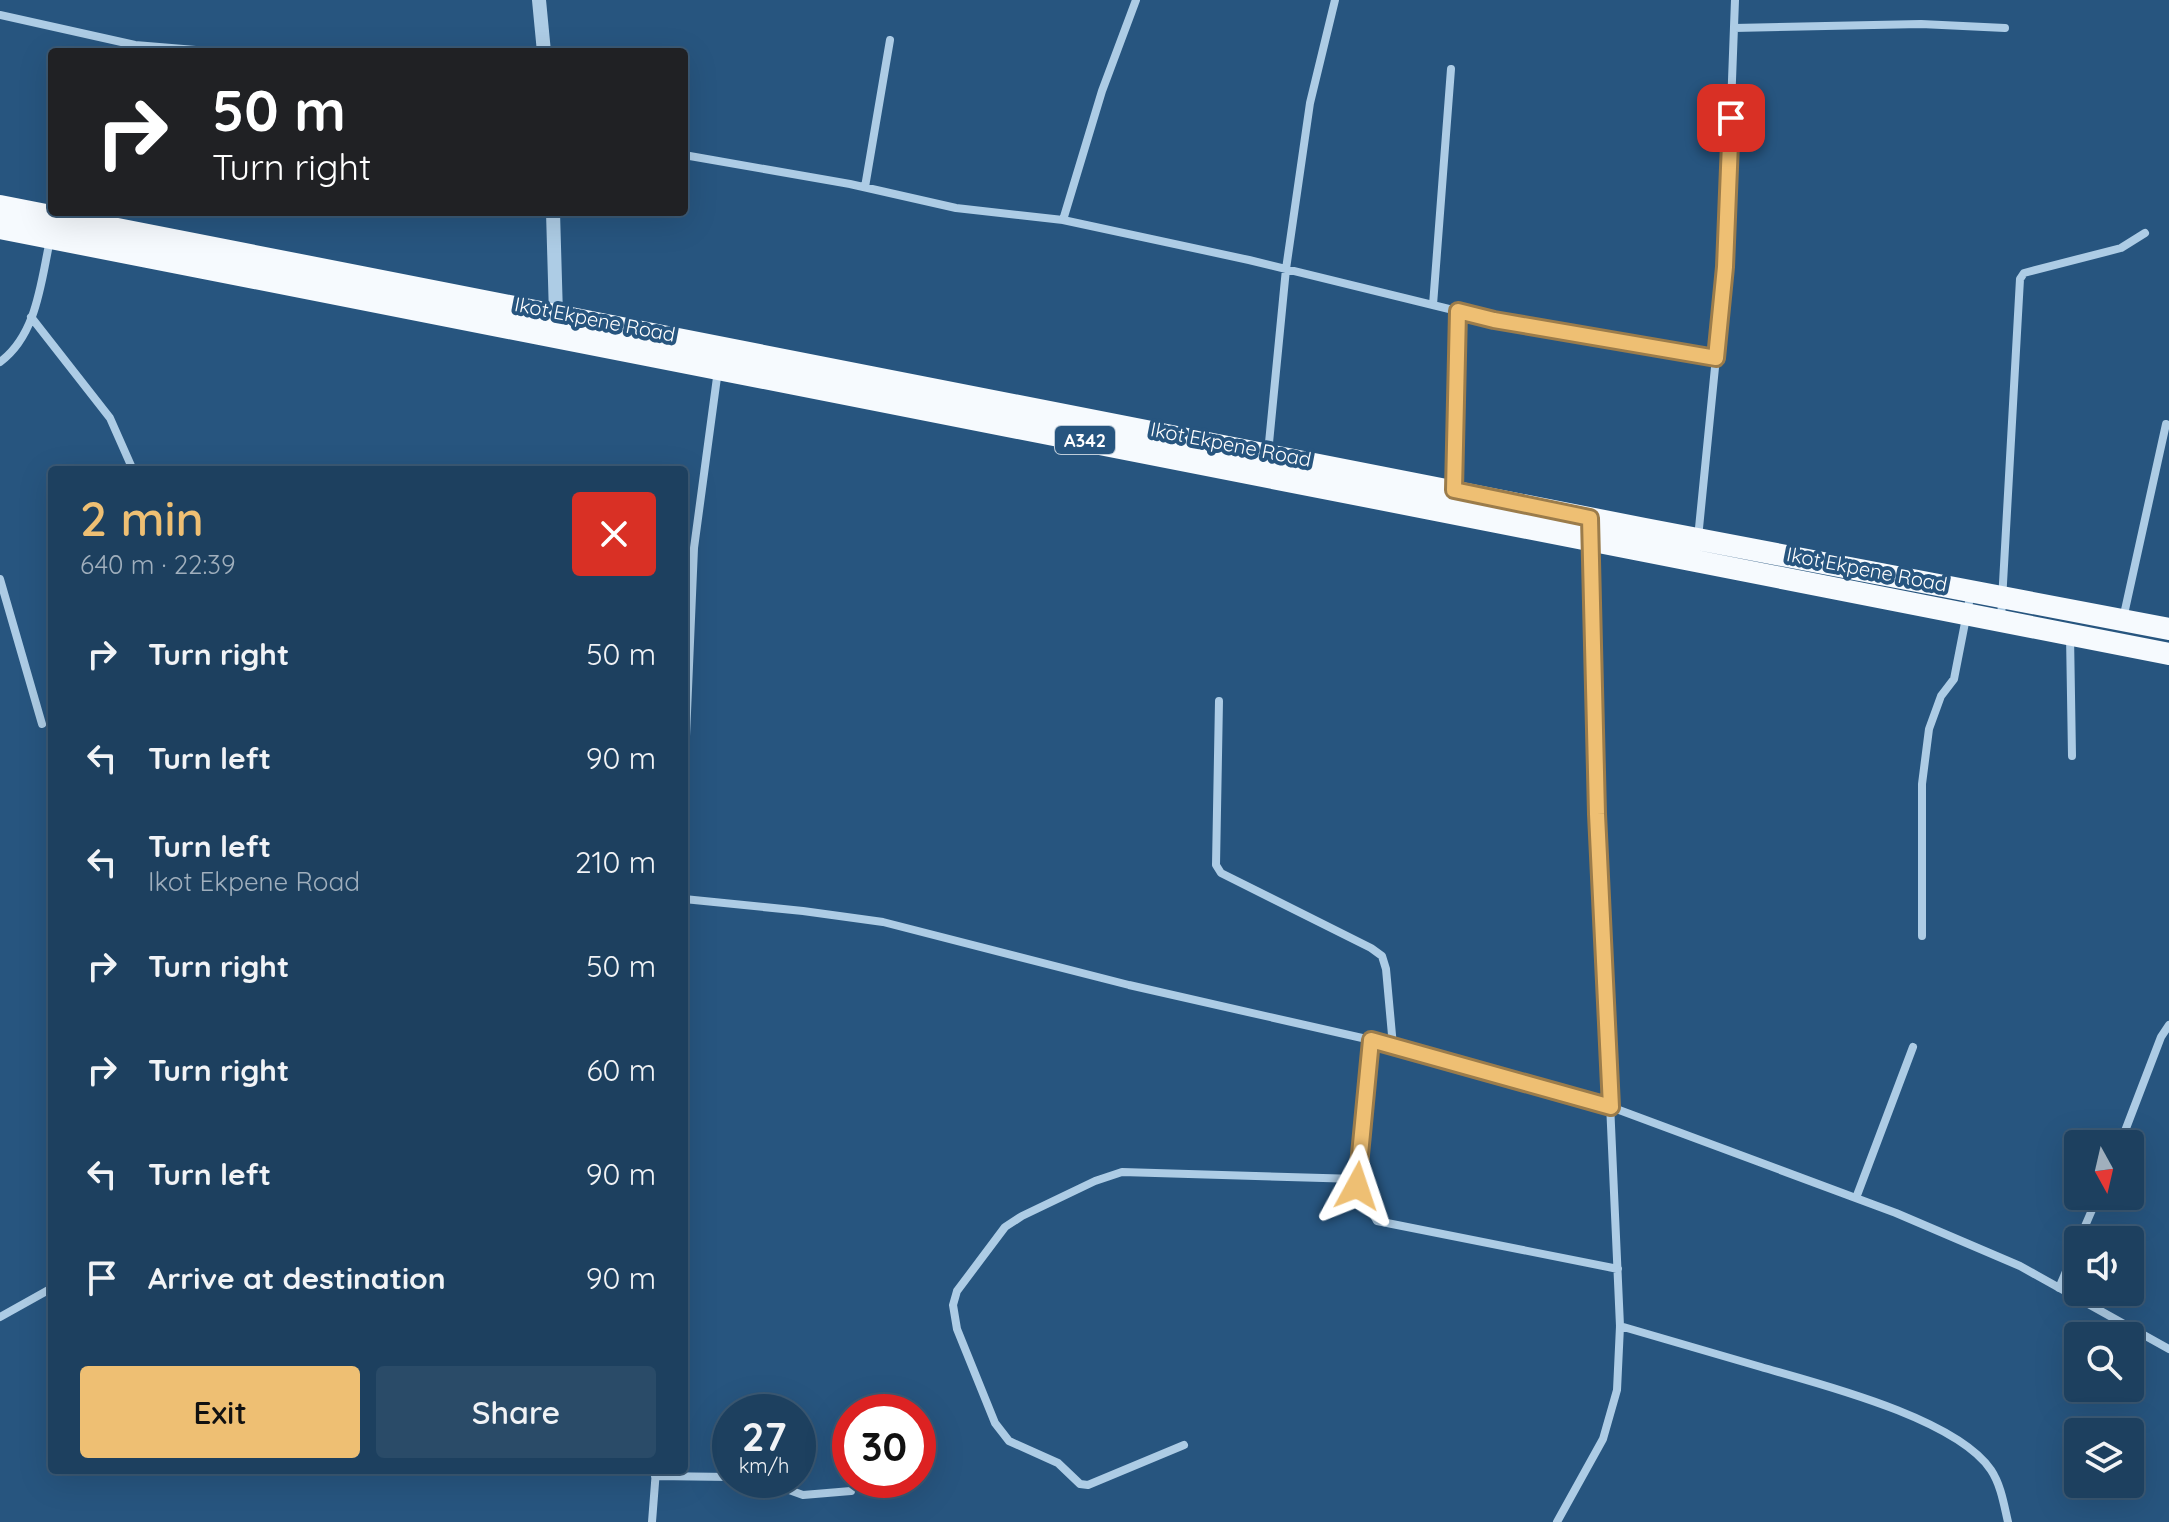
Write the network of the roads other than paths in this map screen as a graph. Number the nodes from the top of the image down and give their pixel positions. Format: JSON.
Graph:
{"nodes":[{"id":1,"x":539,"y":0,"type":"edge"},
{"id":2,"x":1136,"y":0,"type":"edge"},
{"id":3,"x":1335,"y":0,"type":"edge"},
{"id":4,"x":1735,"y":0,"type":"edge"},
{"id":5,"x":0,"y":15,"type":"edge"},
{"id":6,"x":1734,"y":28,"type":"junction"},
{"id":7,"x":2005,"y":28,"type":"dead end"},
{"id":8,"x":890,"y":40,"type":"dead end"},
{"id":9,"x":171,"y":48,"type":"edge"},
{"id":10,"x":544,"y":48,"type":"edge"},
{"id":11,"x":1451,"y":69,"type":"dead end"},
{"id":12,"x":688,"y":156,"type":"edge"},
{"id":13,"x":865,"y":187,"type":"junction"},
{"id":14,"x":0,"y":206,"type":"edge"},
{"id":15,"x":553,"y":216,"type":"edge"},
{"id":16,"x":1063,"y":220,"type":"junction"},
{"id":17,"x":54,"y":227,"type":"junction"},
{"id":18,"x":0,"y":228,"type":"edge"},
{"id":19,"x":2145,"y":233,"type":"dead end"},
{"id":20,"x":1286,"y":269,"type":"junction"},
{"id":21,"x":1433,"y":305,"type":"junction"},
{"id":22,"x":1458,"y":311,"type":"junction"},
{"id":23,"x":556,"y":315,"type":"junction"},
{"id":24,"x":31,"y":317,"type":"junction"},
{"id":25,"x":721,"y":356,"type":"junction"},
{"id":26,"x":1716,"y":358,"type":"junction"},
{"id":27,"x":0,"y":362,"type":"edge"},
{"id":28,"x":2166,"y":424,"type":"dead end"},
{"id":29,"x":1268,"y":453,"type":"junction"},
{"id":30,"x":131,"y":466,"type":"edge"},
{"id":31,"x":1454,"y":501,"type":"junction"},
{"id":32,"x":1591,"y":528,"type":"junction"},
{"id":33,"x":1698,"y":539,"type":"junction"},
{"id":34,"x":0,"y":579,"type":"edge"},
{"id":35,"x":2002,"y":597,"type":"junction"},
{"id":36,"x":1969,"y":602,"type":"junction"},
{"id":37,"x":2001,"y":620,"type":"junction"},
{"id":38,"x":2123,"y":620,"type":"junction"},
{"id":39,"x":2169,"y":629,"type":"edge"},
{"id":40,"x":2070,"y":634,"type":"junction"},
{"id":41,"x":2169,"y":654,"type":"edge"},
{"id":42,"x":688,"y":689,"type":"edge"},
{"id":43,"x":1219,"y":701,"type":"dead end"},
{"id":44,"x":42,"y":724,"type":"dead end"},
{"id":45,"x":2072,"y":756,"type":"dead end"},
{"id":46,"x":688,"y":899,"type":"edge"},
{"id":47,"x":1922,"y":936,"type":"dead end"},
{"id":48,"x":2169,"y":1025,"type":"edge"},
{"id":49,"x":1371,"y":1040,"type":"junction"},
{"id":50,"x":1393,"y":1046,"type":"junction"},
{"id":51,"x":1913,"y":1047,"type":"dead end"},
{"id":52,"x":1611,"y":1107,"type":"junction"},
{"id":53,"x":2125,"y":1130,"type":"edge"},
{"id":54,"x":1358,"y":1179,"type":"junction"},
{"id":55,"x":1856,"y":1198,"type":"junction"},
{"id":56,"x":1618,"y":1269,"type":"junction"},
{"id":57,"x":2064,"y":1276,"type":"edge"},
{"id":58,"x":2059,"y":1288,"type":"junction"},
{"id":59,"x":48,"y":1290,"type":"edge"},
{"id":60,"x":0,"y":1317,"type":"edge"},
{"id":61,"x":1620,"y":1326,"type":"junction"},
{"id":62,"x":2169,"y":1349,"type":"edge"},
{"id":63,"x":1184,"y":1445,"type":"dead end"},
{"id":64,"x":656,"y":1474,"type":"edge"},
{"id":65,"x":674,"y":1474,"type":"edge"},
{"id":66,"x":712,"y":1476,"type":"edge"},
{"id":67,"x":652,"y":1522,"type":"edge"},
{"id":68,"x":1557,"y":1522,"type":"edge"},
{"id":69,"x":2008,"y":1522,"type":"edge"}],
"edges":[{"from":1,"to":10,"type":"street"},
{"from":2,"to":16,"type":"street"},
{"from":3,"to":20,"type":"street"},
{"from":4,"to":6,"type":"street"},
{"from":5,"to":9,"type":"street"},
{"from":6,"to":7,"type":"street"},
{"from":6,"to":26,"type":"street"},
{"from":8,"to":13,"type":"street"},
{"from":11,"to":21,"type":"street"},
{"from":12,"to":13,"type":"street"},
{"from":13,"to":16,"type":"street"},
{"from":14,"to":17,"type":"highway","name":"Ikot Ekpene Road","number":"A342"},
{"from":15,"to":23,"type":"street"},
{"from":16,"to":20,"type":"street"},
{"from":17,"to":18,"type":"highway","name":"Ikot Ekpene Road","number":"A342"},
{"from":17,"to":23,"type":"highway","name":"Ikot Ekpene Road","number":"A342"},
{"from":17,"to":24,"type":"street"},
{"from":17,"to":25,"type":"highway","name":"Ikot Ekpene Road","number":"A342"},
{"from":19,"to":35,"type":"street"},
{"from":20,"to":21,"type":"street"},
{"from":20,"to":29,"type":"street"},
{"from":21,"to":22,"type":"street"},
{"from":22,"to":26,"type":"street"},
{"from":22,"to":31,"type":"street"},
{"from":23,"to":25,"type":"highway","name":"Ikot Ekpene Road","number":"A342"},
{"from":24,"to":27,"type":"street"},
{"from":24,"to":30,"type":"street"},
{"from":25,"to":29,"type":"highway","name":"Ikot Ekpene Road","number":"A342"},
{"from":25,"to":31,"type":"highway","name":"Ikot Ekpene Road","number":"A342"},
{"from":25,"to":42,"type":"street"},
{"from":26,"to":33,"type":"street"},
{"from":28,"to":38,"type":"street"},
{"from":29,"to":31,"type":"highway","name":"Ikot Ekpene Road","number":"A342"},
{"from":31,"to":32,"type":"highway","name":"Ikot Ekpene Road","number":"A342"},
{"from":32,"to":33,"type":"highway","name":"Ikot Ekpene Road","number":"A342"},
{"from":32,"to":36,"type":"highway","name":"Ikot Ekpene Road","number":"A342"},
{"from":32,"to":52,"type":"street"},
{"from":33,"to":36,"type":"highway","name":"Ikot Ekpene Road","number":"A342"},
{"from":34,"to":44,"type":"street"},
{"from":35,"to":36,"type":"highway","name":"Ikot Ekpene Road","number":"A342"},
{"from":35,"to":37,"type":"street"},
{"from":35,"to":38,"type":"highway","name":"Ikot Ekpene Road","number":"A342"},
{"from":36,"to":37,"type":"highway","name":"Ikot Ekpene Road","number":"A342"},
{"from":36,"to":47,"type":"street"},
{"from":37,"to":40,"type":"highway","name":"Ikot Ekpene Road","number":"A342"},
{"from":38,"to":39,"type":"highway","name":"Ikot Ekpene Road","number":"A342"},
{"from":40,"to":41,"type":"highway","name":"Ikot Ekpene Road","number":"A342"},
{"from":40,"to":45,"type":"street"},
{"from":43,"to":50,"type":"street"},
{"from":46,"to":49,"type":"street"},
{"from":48,"to":53,"type":"street"},
{"from":49,"to":50,"type":"street"},
{"from":49,"to":54,"type":"street"},
{"from":50,"to":52,"type":"street"},
{"from":51,"to":55,"type":"street"},
{"from":52,"to":55,"type":"street"},
{"from":52,"to":56,"type":"street"},
{"from":54,"to":56,"type":"street"},
{"from":54,"to":63,"type":"street"},
{"from":55,"to":58,"type":"street"},
{"from":56,"to":61,"type":"street"},
{"from":57,"to":58,"type":"street"},
{"from":58,"to":62,"type":"street"},
{"from":59,"to":60,"type":"street"},
{"from":61,"to":68,"type":"street"},
{"from":61,"to":69,"type":"street"},
{"from":64,"to":67,"type":"street"},
{"from":65,"to":66,"type":"street"}]}
